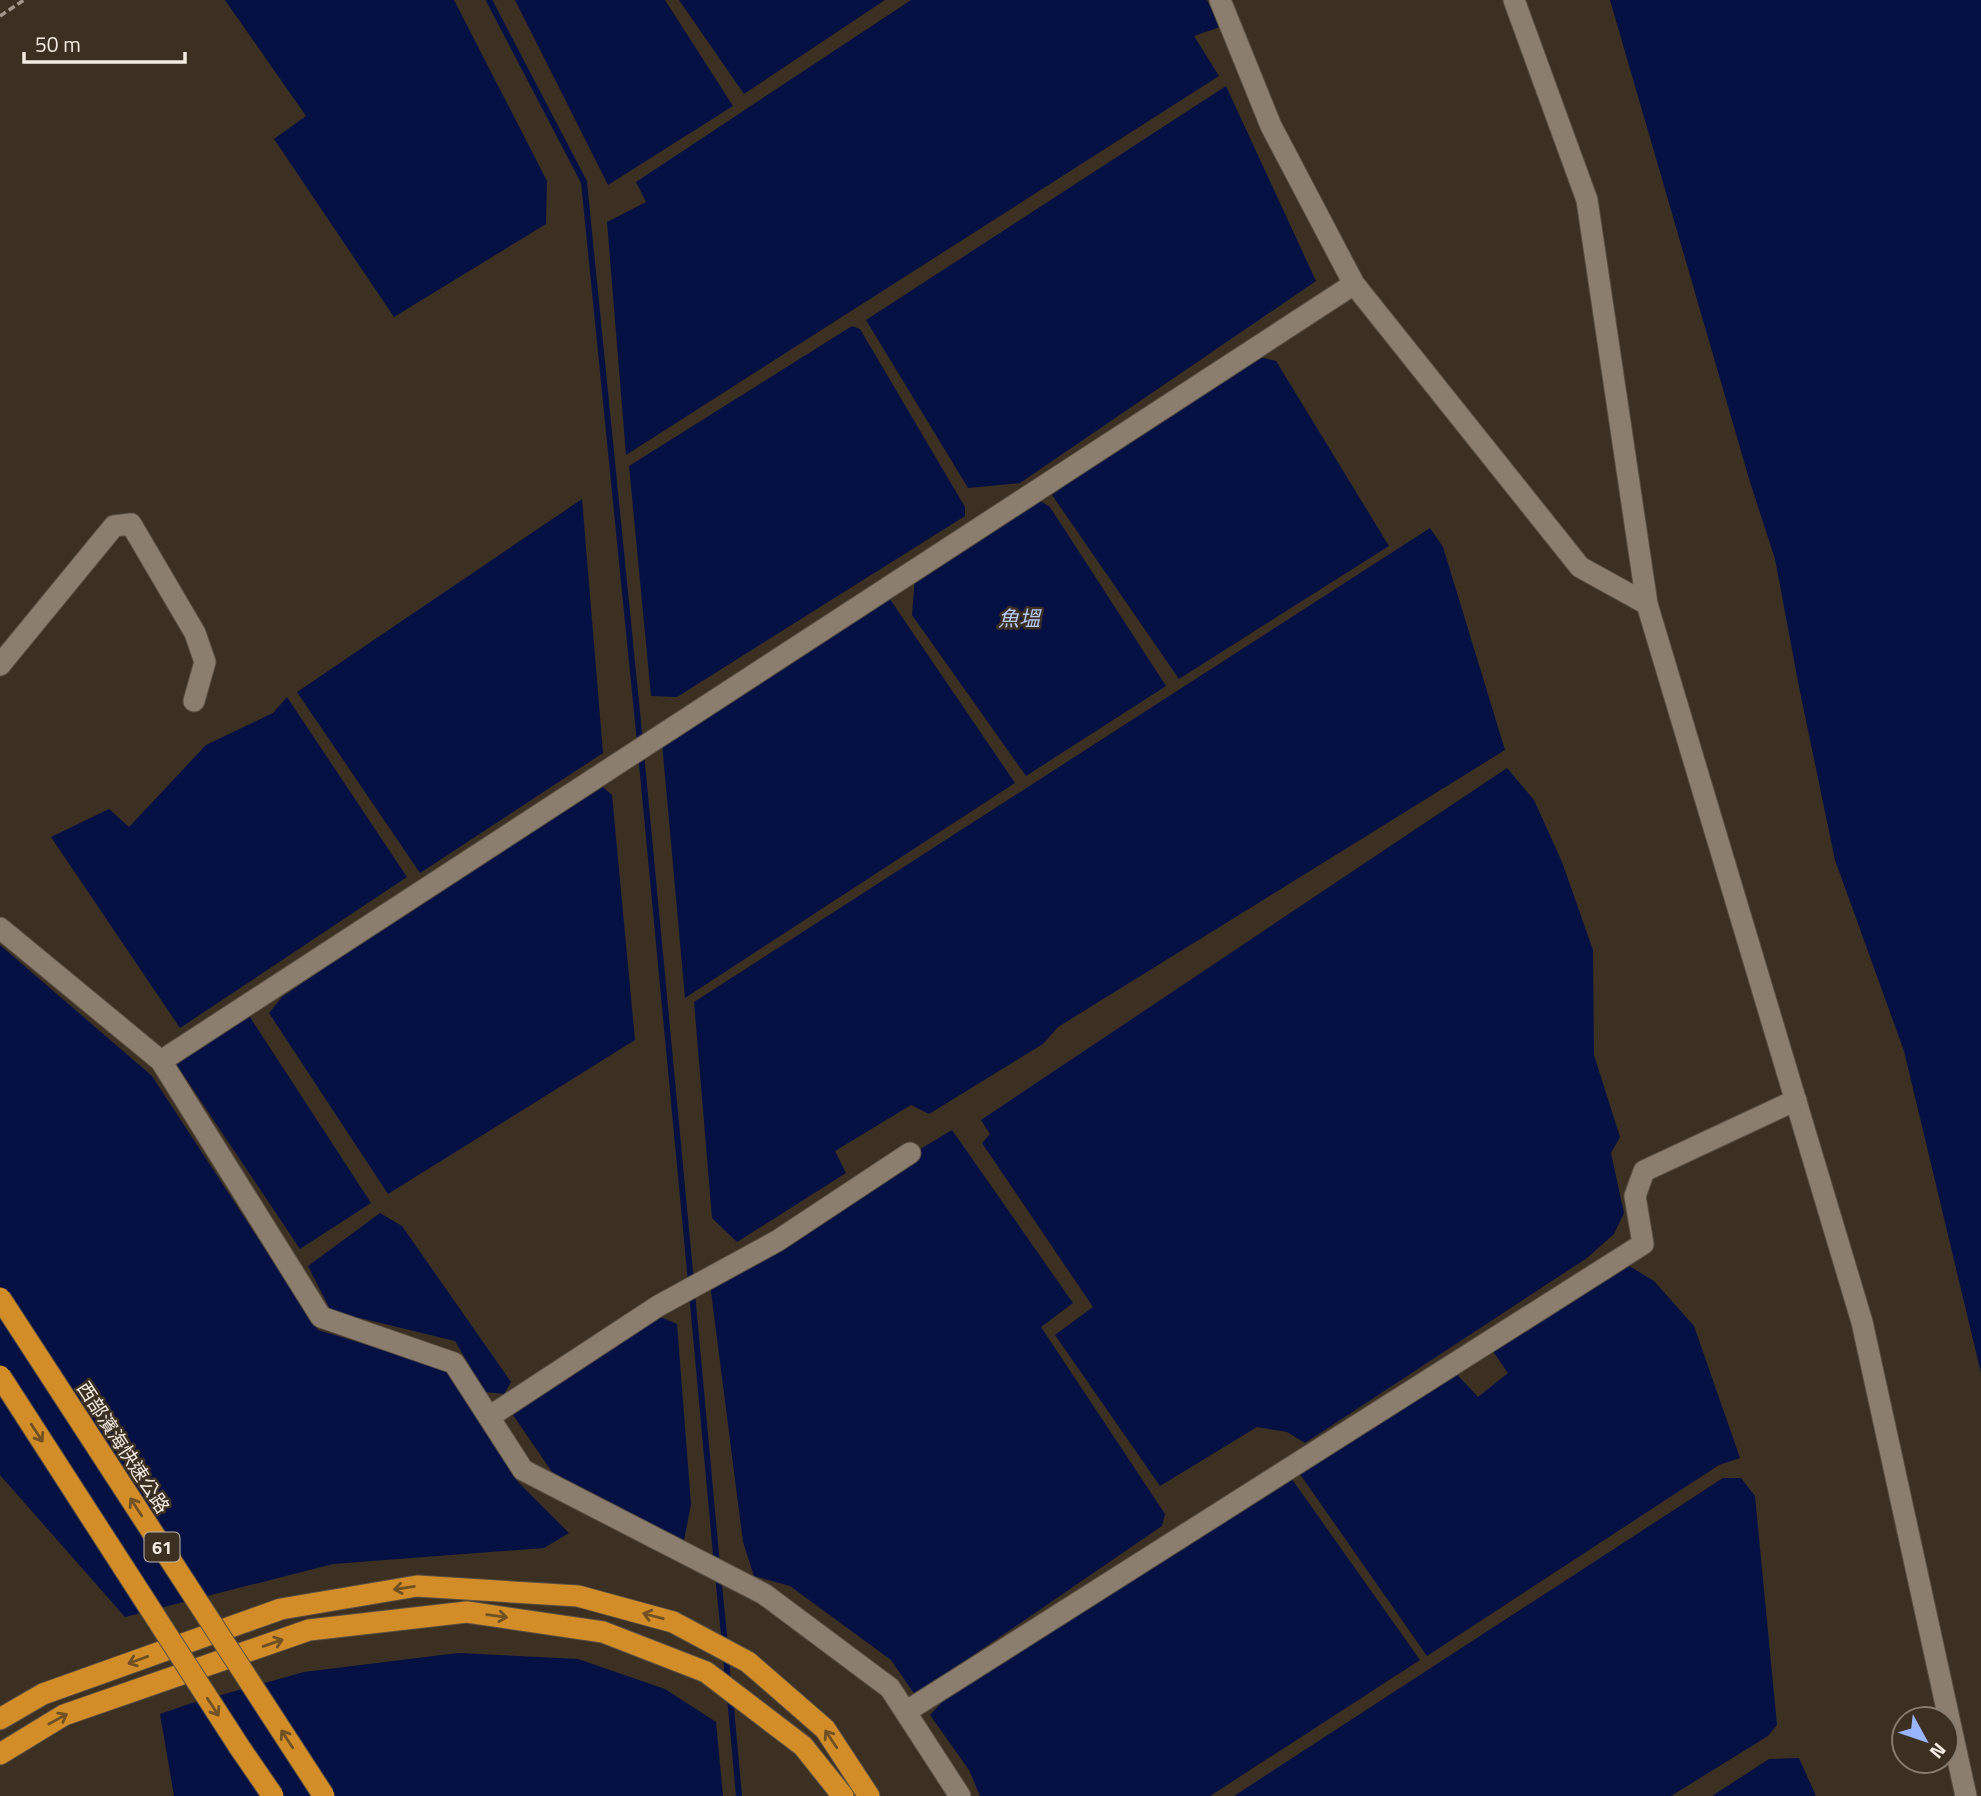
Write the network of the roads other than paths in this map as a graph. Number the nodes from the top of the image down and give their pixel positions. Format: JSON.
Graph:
{"nodes":[{"id":1,"x":1220,"y":0,"type":"edge"},
{"id":2,"x":1514,"y":0,"type":"edge"},
{"id":3,"x":1354,"y":284,"type":"junction"},
{"id":4,"x":1647,"y":604,"type":"junction"},
{"id":5,"x":0,"y":665,"type":"edge"},
{"id":6,"x":194,"y":701,"type":"dead end"},
{"id":7,"x":0,"y":928,"type":"edge"},
{"id":8,"x":161,"y":1060,"type":"junction"},
{"id":9,"x":1796,"y":1100,"type":"junction"},
{"id":10,"x":910,"y":1153,"type":"dead end"},
{"id":11,"x":0,"y":1298,"type":"edge"},
{"id":12,"x":0,"y":1376,"type":"edge"},
{"id":13,"x":489,"y":1417,"type":"junction"},
{"id":14,"x":907,"y":1712,"type":"junction"},
{"id":15,"x":0,"y":1719,"type":"edge"},
{"id":16,"x":0,"y":1754,"type":"edge"},
{"id":17,"x":273,"y":1796,"type":"edge"},
{"id":18,"x":324,"y":1796,"type":"edge"},
{"id":19,"x":843,"y":1796,"type":"edge"},
{"id":20,"x":869,"y":1796,"type":"edge"},
{"id":21,"x":960,"y":1796,"type":"edge"},
{"id":22,"x":1966,"y":1796,"type":"edge"}],
"edges":[{"from":1,"to":3,"type":"street"},
{"from":2,"to":4,"type":"street"},
{"from":3,"to":4,"type":"street"},
{"from":3,"to":8,"type":"street"},
{"from":4,"to":9,"type":"street"},
{"from":5,"to":6,"type":"street"},
{"from":7,"to":8,"type":"street"},
{"from":8,"to":13,"type":"street"},
{"from":9,"to":14,"type":"street"},
{"from":9,"to":22,"type":"street"},
{"from":10,"to":13,"type":"street"},
{"from":18,"to":11,"type":"highway","name":"西部濱海快速公路","number":"61","one_way":true,"bridge":true},
{"from":12,"to":17,"type":"highway","number":"61","one_way":true,"bridge":true},
{"from":13,"to":14,"type":"street"},
{"from":14,"to":21,"type":"street"},
{"from":20,"to":15,"type":"highway","one_way":true},
{"from":16,"to":19,"type":"highway","one_way":true}]}
